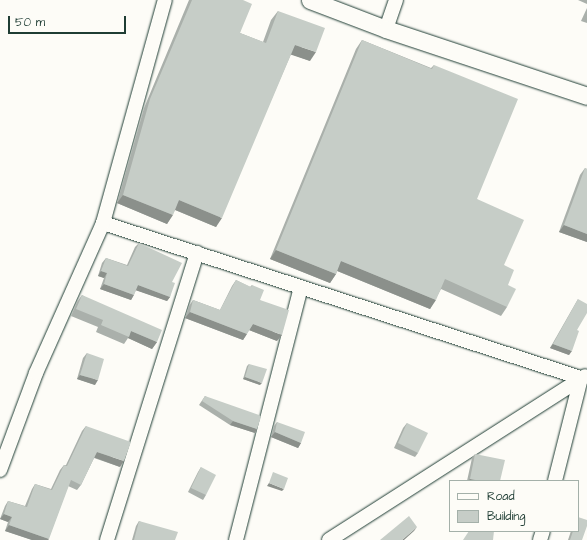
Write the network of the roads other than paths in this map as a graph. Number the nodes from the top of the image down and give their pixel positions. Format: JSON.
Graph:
{"nodes":[{"id":1,"x":165,"y":0,"type":"edge"},
{"id":2,"x":310,"y":0,"type":"edge"},
{"id":3,"x":396,"y":0,"type":"edge"},
{"id":4,"x":386,"y":29,"type":"junction"},
{"id":5,"x":587,"y":96,"type":"edge"},
{"id":6,"x":103,"y":223,"type":"junction"},
{"id":7,"x":197,"y":253,"type":"junction"},
{"id":8,"x":301,"y":287,"type":"junction"},
{"id":9,"x":584,"y":376,"type":"edge"},
{"id":10,"x":3,"y":453,"type":"edge"},
{"id":11,"x":0,"y":470,"type":"edge"},
{"id":12,"x":555,"y":480,"type":"edge"},
{"id":13,"x":334,"y":539,"type":"edge"},
{"id":14,"x":107,"y":540,"type":"edge"},
{"id":15,"x":236,"y":540,"type":"edge"}],
"edges":[{"from":1,"to":6,"type":"street"},
{"from":2,"to":4,"type":"street"},
{"from":3,"to":4,"type":"street"},
{"from":4,"to":5,"type":"street"},
{"from":6,"to":7,"type":"street"},
{"from":6,"to":10,"type":"street"},
{"from":7,"to":8,"type":"street"},
{"from":7,"to":14,"type":"street"},
{"from":8,"to":9,"type":"street"},
{"from":8,"to":15,"type":"street"},
{"from":9,"to":12,"type":"street"},
{"from":9,"to":13,"type":"street"},
{"from":10,"to":11,"type":"street"}]}
